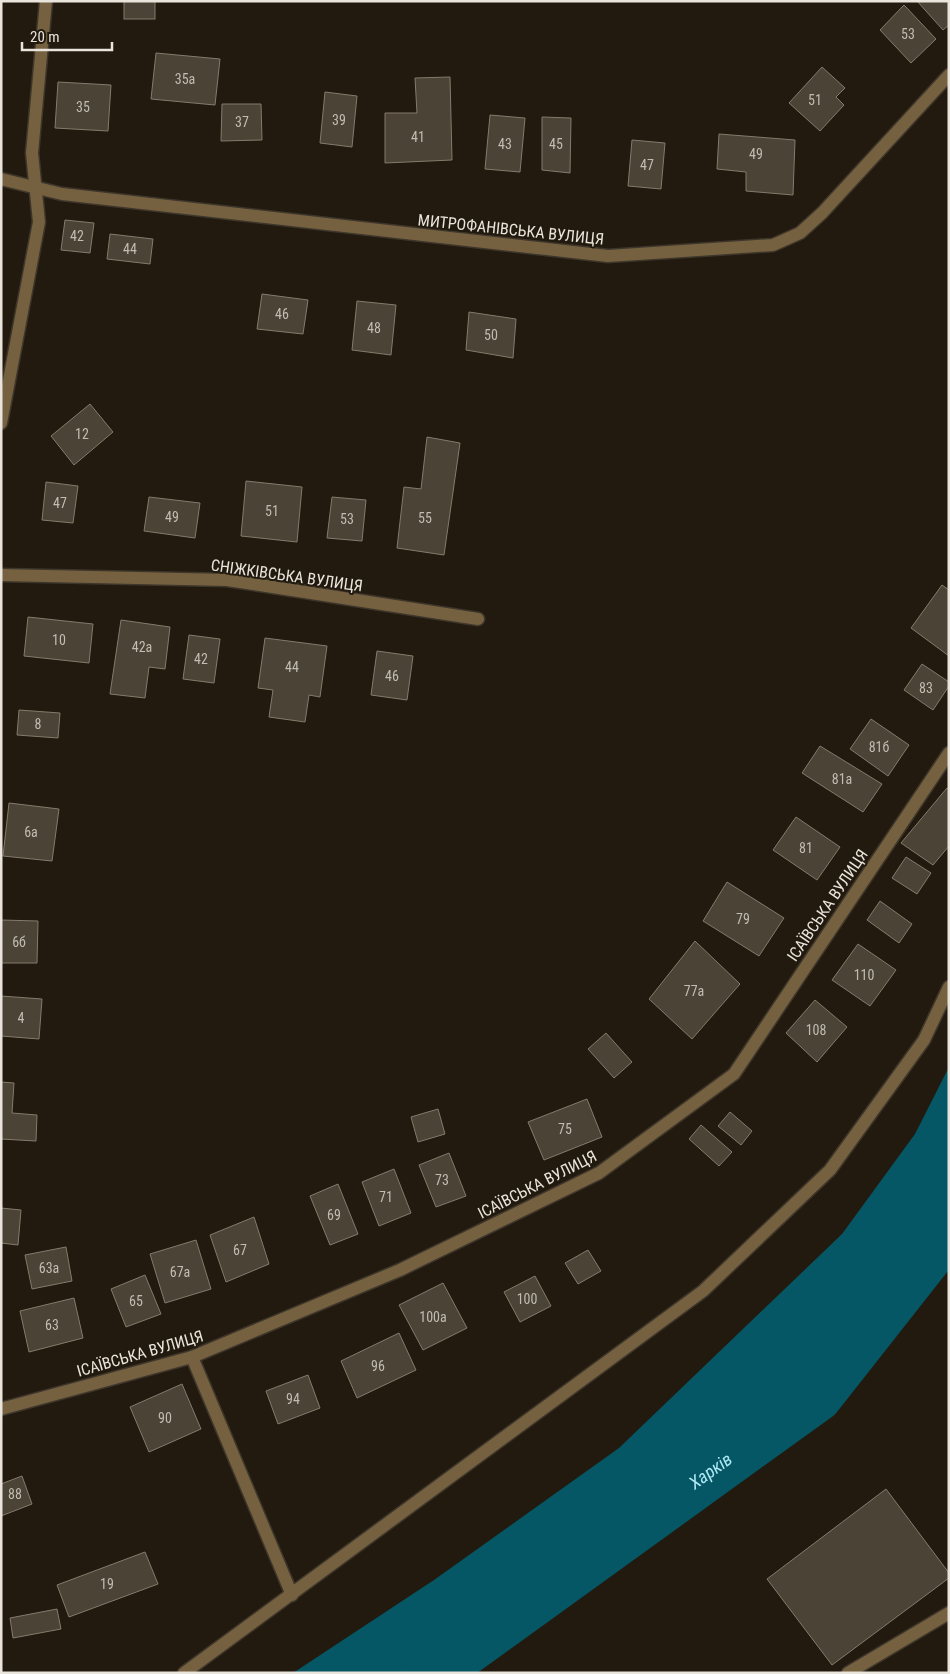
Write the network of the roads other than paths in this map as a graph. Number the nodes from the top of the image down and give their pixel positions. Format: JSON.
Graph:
{"nodes":[{"id":1,"x":46,"y":1,"type":"edge"},
{"id":2,"x":949,"y":75,"type":"edge"},
{"id":3,"x":1,"y":180,"type":"edge"},
{"id":4,"x":36,"y":188,"type":"junction"},
{"id":5,"x":1,"y":423,"type":"edge"},
{"id":6,"x":1,"y":575,"type":"edge"},
{"id":7,"x":478,"y":619,"type":"dead end"},
{"id":8,"x":949,"y":752,"type":"edge"},
{"id":9,"x":949,"y":987,"type":"edge"},
{"id":10,"x":192,"y":1358,"type":"junction"},
{"id":11,"x":1,"y":1409,"type":"edge"},
{"id":12,"x":292,"y":1595,"type":"junction"},
{"id":13,"x":949,"y":1613,"type":"edge"},
{"id":14,"x":184,"y":1673,"type":"edge"},
{"id":15,"x":848,"y":1673,"type":"edge"}],
"edges":[{"from":1,"to":4,"type":"street"},
{"from":2,"to":4,"type":"street","name":"МИТРОФАНІВСЬКА ВУЛИЦЯ"},
{"from":3,"to":4,"type":"street","name":"МИТРОФАНІВСЬКА ВУЛИЦЯ"},
{"from":4,"to":5,"type":"street"},
{"from":6,"to":7,"type":"street","name":"СНІЖКІВСЬКА ВУЛИЦЯ"},
{"from":8,"to":10,"type":"street","name":"ІСАЇВСЬКА ВУЛИЦЯ"},
{"from":9,"to":12,"type":"street"},
{"from":10,"to":11,"type":"street","name":"ІСАЇВСЬКА ВУЛИЦЯ"},
{"from":10,"to":12,"type":"street"},
{"from":12,"to":14,"type":"street"},
{"from":13,"to":15,"type":"street"}]}
